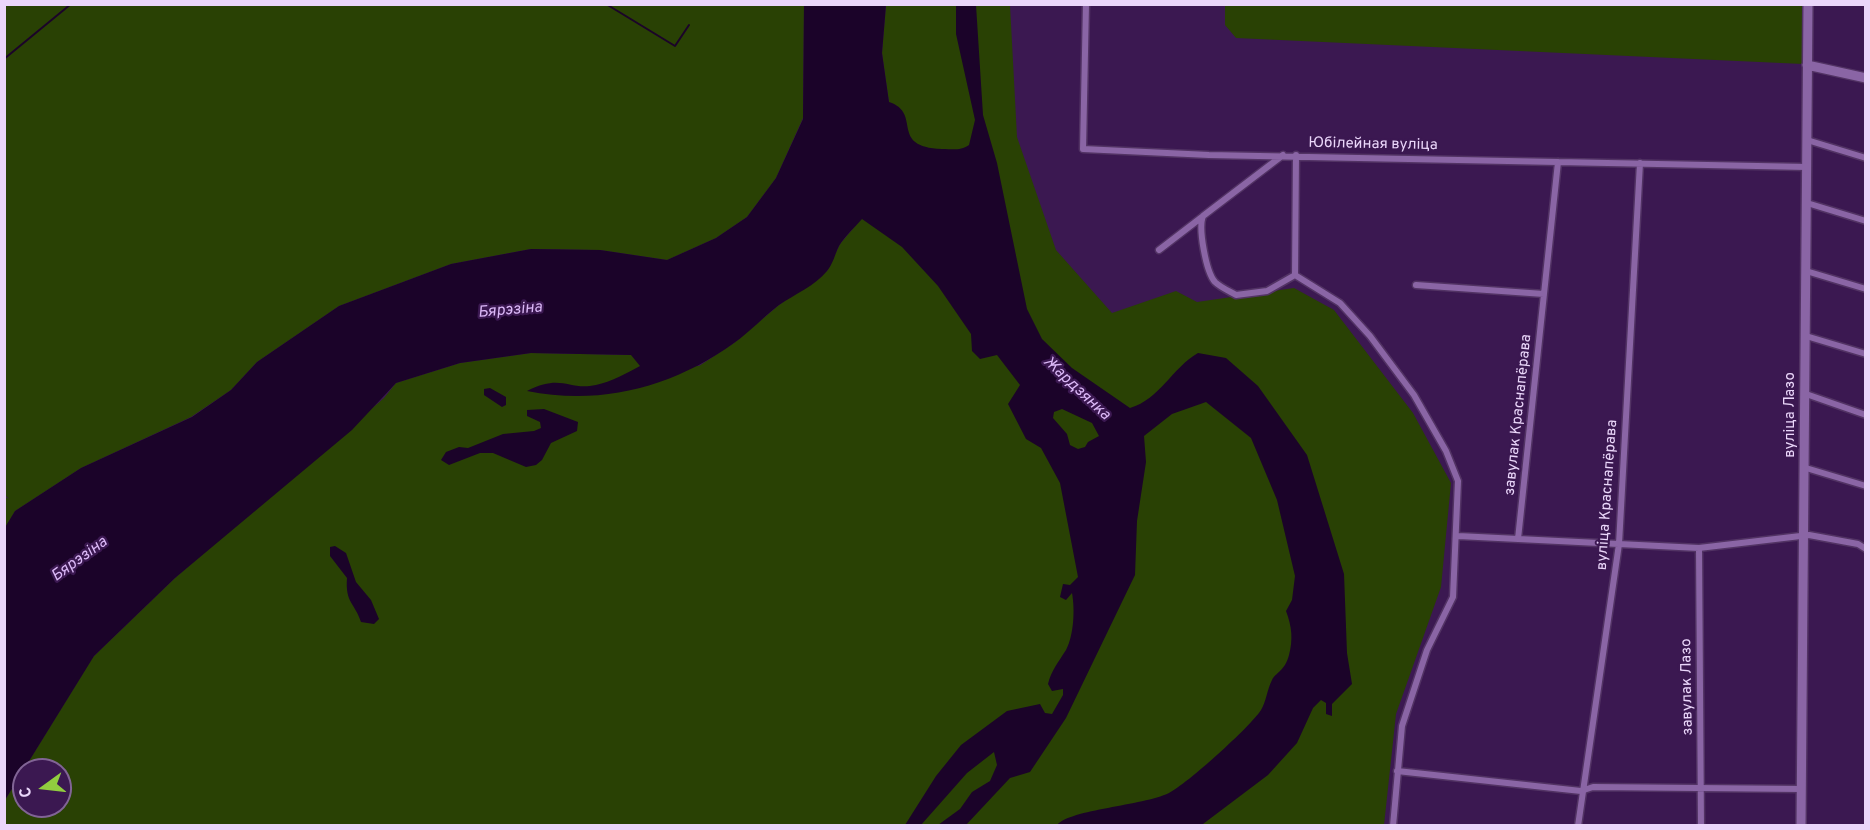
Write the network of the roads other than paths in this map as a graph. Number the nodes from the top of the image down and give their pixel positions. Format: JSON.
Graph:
{"nodes":[{"id":1,"x":1086,"y":4,"type":"edge"},
{"id":2,"x":1808,"y":4,"type":"edge"},
{"id":3,"x":1807,"y":64,"type":"junction"},
{"id":4,"x":1866,"y":78,"type":"edge"},
{"id":5,"x":1807,"y":140,"type":"junction"},
{"id":6,"x":1283,"y":155,"type":"junction"},
{"id":7,"x":1296,"y":155,"type":"junction"},
{"id":8,"x":1866,"y":158,"type":"edge"},
{"id":9,"x":1558,"y":162,"type":"junction"},
{"id":10,"x":1640,"y":163,"type":"junction"},
{"id":11,"x":1807,"y":167,"type":"junction"},
{"id":12,"x":1807,"y":203,"type":"junction"},
{"id":13,"x":1203,"y":216,"type":"junction"},
{"id":14,"x":1866,"y":221,"type":"edge"},
{"id":15,"x":1159,"y":250,"type":"dead end"},
{"id":16,"x":1806,"y":271,"type":"junction"},
{"id":17,"x":1295,"y":275,"type":"junction"},
{"id":18,"x":1416,"y":285,"type":"dead end"},
{"id":19,"x":1866,"y":289,"type":"edge"},
{"id":20,"x":1544,"y":294,"type":"junction"},
{"id":21,"x":1806,"y":336,"type":"junction"},
{"id":22,"x":1866,"y":354,"type":"edge"},
{"id":23,"x":1806,"y":394,"type":"junction"},
{"id":24,"x":1866,"y":415,"type":"edge"},
{"id":25,"x":1806,"y":468,"type":"junction"},
{"id":26,"x":1866,"y":486,"type":"edge"},
{"id":27,"x":1805,"y":535,"type":"junction"},
{"id":28,"x":1458,"y":536,"type":"junction"},
{"id":29,"x":1518,"y":539,"type":"junction"},
{"id":30,"x":1619,"y":544,"type":"junction"},
{"id":31,"x":1699,"y":548,"type":"junction"},
{"id":32,"x":1866,"y":549,"type":"edge"},
{"id":33,"x":1397,"y":771,"type":"junction"},
{"id":34,"x":1701,"y":789,"type":"junction"},
{"id":35,"x":1801,"y":789,"type":"junction"},
{"id":36,"x":1581,"y":791,"type":"junction"},
{"id":37,"x":1393,"y":825,"type":"edge"},
{"id":38,"x":1578,"y":825,"type":"edge"},
{"id":39,"x":1701,"y":825,"type":"edge"},
{"id":40,"x":1801,"y":825,"type":"edge"}],
"edges":[{"from":1,"to":6,"type":"street","name":"Юбілейная вуліца"},
{"from":2,"to":3,"type":"main road","name":"вуліца Лазо"},
{"from":3,"to":4,"type":"main road"},
{"from":3,"to":5,"type":"main road","name":"вуліца Лазо"},
{"from":5,"to":8,"type":"street"},
{"from":5,"to":11,"type":"main road","name":"вуліца Лазо"},
{"from":6,"to":7,"type":"street","name":"Юбілейная вуліца"},
{"from":6,"to":13,"type":"street"},
{"from":7,"to":9,"type":"street","name":"Юбілейная вуліца"},
{"from":7,"to":17,"type":"street"},
{"from":9,"to":10,"type":"street","name":"Юбілейная вуліца"},
{"from":9,"to":20,"type":"street","name":"завулак Краснапёрава"},
{"from":10,"to":11,"type":"street","name":"Юбілейная вуліца"},
{"from":10,"to":30,"type":"street","name":"вуліца Краснапёрава"},
{"from":11,"to":12,"type":"main road","name":"вуліца Лазо"},
{"from":12,"to":14,"type":"street"},
{"from":12,"to":16,"type":"main road","name":"вуліца Лазо"},
{"from":13,"to":15,"type":"street"},
{"from":13,"to":17,"type":"street"},
{"from":16,"to":19,"type":"street"},
{"from":16,"to":21,"type":"main road","name":"вуліца Лазо"},
{"from":17,"to":28,"type":"street"},
{"from":18,"to":20,"type":"street"},
{"from":20,"to":29,"type":"street","name":"завулак Краснапёрава"},
{"from":21,"to":22,"type":"street"},
{"from":21,"to":23,"type":"main road","name":"вуліца Лазо"},
{"from":23,"to":24,"type":"street"},
{"from":23,"to":25,"type":"main road","name":"вуліца Лазо"},
{"from":25,"to":26,"type":"street"},
{"from":25,"to":27,"type":"main road","name":"вуліца Лазо"},
{"from":27,"to":31,"type":"street"},
{"from":27,"to":32,"type":"street"},
{"from":27,"to":35,"type":"main road","name":"вуліца Лазо"},
{"from":28,"to":29,"type":"street"},
{"from":28,"to":33,"type":"street"},
{"from":29,"to":30,"type":"street"},
{"from":30,"to":31,"type":"street"},
{"from":30,"to":36,"type":"street","name":"вуліца Краснапёрава"},
{"from":31,"to":34,"type":"street","name":"завулак Лазо"},
{"from":33,"to":36,"type":"street"},
{"from":33,"to":37,"type":"street"},
{"from":34,"to":35,"type":"street"},
{"from":34,"to":36,"type":"street"},
{"from":34,"to":39,"type":"street","name":"завулак Лазо"},
{"from":35,"to":40,"type":"main road","name":"вуліца Лазо"},
{"from":36,"to":38,"type":"street","name":"вуліца Краснапёрава"}]}
